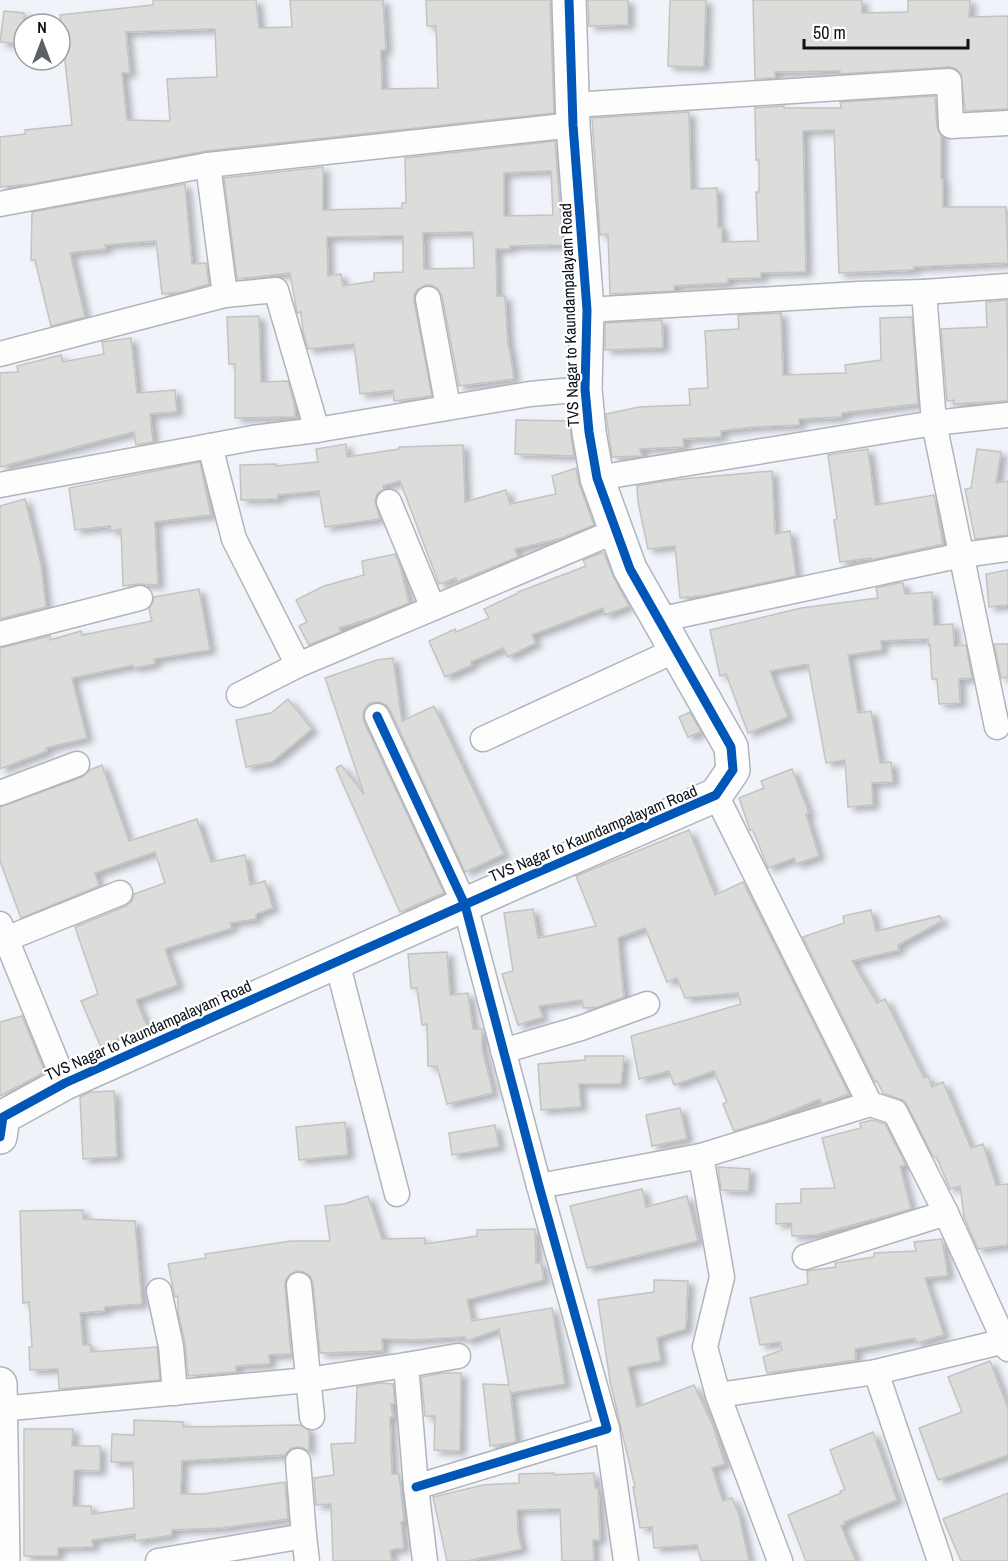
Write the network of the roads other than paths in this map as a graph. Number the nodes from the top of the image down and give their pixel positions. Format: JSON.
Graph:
{"nodes":[{"id":1,"x":569,"y":0,"type":"edge"},
{"id":2,"x":573,"y":115,"type":"junction"},
{"id":3,"x":1008,"y":123,"type":"edge"},
{"id":4,"x":208,"y":165,"type":"junction"},
{"id":5,"x":0,"y":204,"type":"edge"},
{"id":6,"x":1008,"y":286,"type":"edge"},
{"id":7,"x":924,"y":292,"type":"junction"},
{"id":8,"x":225,"y":295,"type":"junction"},
{"id":9,"x":428,"y":299,"type":"dead end"},
{"id":10,"x":587,"y":310,"type":"junction"},
{"id":11,"x":0,"y":354,"type":"edge"},
{"id":12,"x":585,"y":389,"type":"junction"},
{"id":13,"x":448,"y":406,"type":"junction"},
{"id":14,"x":1008,"y":415,"type":"edge"},
{"id":15,"x":934,"y":423,"type":"junction"},
{"id":16,"x":317,"y":430,"type":"junction"},
{"id":17,"x":210,"y":446,"type":"junction"},
{"id":18,"x":597,"y":478,"type":"junction"},
{"id":19,"x":0,"y":485,"type":"edge"},
{"id":20,"x":389,"y":502,"type":"dead end"},
{"id":21,"x":616,"y":531,"type":"junction"},
{"id":22,"x":1008,"y":549,"type":"edge"},
{"id":23,"x":962,"y":555,"type":"junction"},
{"id":24,"x":140,"y":598,"type":"dead end"},
{"id":25,"x":433,"y":608,"type":"junction"},
{"id":26,"x":658,"y":620,"type":"junction"},
{"id":27,"x":0,"y":634,"type":"edge"},
{"id":28,"x":676,"y":650,"type":"junction"},
{"id":29,"x":298,"y":665,"type":"junction"},
{"id":30,"x":239,"y":695,"type":"dead end"},
{"id":31,"x":377,"y":716,"type":"dead end"},
{"id":32,"x":997,"y":727,"type":"dead end"},
{"id":33,"x":483,"y":739,"type":"dead end"},
{"id":34,"x":77,"y":764,"type":"dead end"},
{"id":35,"x":0,"y":793,"type":"edge"},
{"id":36,"x":716,"y":795,"type":"junction"},
{"id":37,"x":120,"y":893,"type":"dead end"},
{"id":38,"x":465,"y":905,"type":"junction"},
{"id":39,"x":3,"y":932,"type":"edge"},
{"id":40,"x":337,"y":962,"type":"junction"},
{"id":41,"x":647,"y":1004,"type":"dead end"},
{"id":42,"x":503,"y":1051,"type":"junction"},
{"id":43,"x":65,"y":1083,"type":"junction"},
{"id":44,"x":870,"y":1104,"type":"junction"},
{"id":45,"x":1,"y":1124,"type":"edge"},
{"id":46,"x":701,"y":1156,"type":"junction"},
{"id":47,"x":538,"y":1186,"type":"junction"},
{"id":48,"x":397,"y":1194,"type":"dead end"},
{"id":49,"x":946,"y":1213,"type":"junction"},
{"id":50,"x":805,"y":1257,"type":"dead end"},
{"id":51,"x":298,"y":1285,"type":"dead end"},
{"id":52,"x":159,"y":1292,"type":"dead end"},
{"id":53,"x":1006,"y":1345,"type":"edge"},
{"id":54,"x":458,"y":1356,"type":"dead end"},
{"id":55,"x":406,"y":1365,"type":"junction"},
{"id":56,"x":876,"y":1372,"type":"junction"},
{"id":57,"x":308,"y":1380,"type":"junction"},
{"id":58,"x":0,"y":1384,"type":"edge"},
{"id":59,"x":176,"y":1393,"type":"junction"},
{"id":60,"x":718,"y":1395,"type":"junction"},
{"id":61,"x":0,"y":1409,"type":"edge"},
{"id":62,"x":312,"y":1418,"type":"dead end"},
{"id":63,"x":607,"y":1429,"type":"junction"},
{"id":64,"x":298,"y":1461,"type":"dead end"},
{"id":65,"x":416,"y":1488,"type":"junction"},
{"id":66,"x":304,"y":1536,"type":"junction"},
{"id":67,"x":3,"y":1561,"type":"edge"},
{"id":68,"x":158,"y":1561,"type":"edge"},
{"id":69,"x":166,"y":1561,"type":"edge"},
{"id":70,"x":307,"y":1561,"type":"edge"},
{"id":71,"x":425,"y":1561,"type":"edge"},
{"id":72,"x":626,"y":1561,"type":"edge"},
{"id":73,"x":780,"y":1561,"type":"edge"},
{"id":74,"x":940,"y":1561,"type":"edge"}],
"edges":[{"from":1,"to":2,"type":"street","name":"TVS Nagar to Kaundampalayam Road"},
{"from":2,"to":3,"type":"street"},
{"from":2,"to":4,"type":"street"},
{"from":2,"to":10,"type":"street","name":"TVS Nagar to Kaundampalayam Road"},
{"from":4,"to":5,"type":"street"},
{"from":4,"to":8,"type":"street"},
{"from":6,"to":7,"type":"street"},
{"from":7,"to":10,"type":"street"},
{"from":7,"to":15,"type":"street"},
{"from":8,"to":11,"type":"street"},
{"from":8,"to":16,"type":"street"},
{"from":9,"to":13,"type":"street"},
{"from":10,"to":12,"type":"street","name":"TVS Nagar to Kaundampalayam Road"},
{"from":12,"to":13,"type":"street"},
{"from":12,"to":18,"type":"street","name":"TVS Nagar to Kaundampalayam Road"},
{"from":13,"to":16,"type":"street"},
{"from":14,"to":15,"type":"street"},
{"from":15,"to":18,"type":"street"},
{"from":15,"to":23,"type":"street"},
{"from":16,"to":17,"type":"street"},
{"from":17,"to":19,"type":"street"},
{"from":17,"to":29,"type":"street"},
{"from":18,"to":21,"type":"street","name":"TVS Nagar to Kaundampalayam Road"},
{"from":20,"to":25,"type":"street"},
{"from":21,"to":25,"type":"street"},
{"from":21,"to":26,"type":"street","name":"TVS Nagar to Kaundampalayam Road"},
{"from":22,"to":23,"type":"street"},
{"from":23,"to":26,"type":"street"},
{"from":23,"to":32,"type":"street"},
{"from":24,"to":27,"type":"street"},
{"from":25,"to":29,"type":"street"},
{"from":26,"to":28,"type":"street","name":"TVS Nagar to Kaundampalayam Road"},
{"from":28,"to":33,"type":"street"},
{"from":28,"to":36,"type":"street","name":"TVS Nagar to Kaundampalayam Road"},
{"from":29,"to":30,"type":"street"},
{"from":31,"to":38,"type":"street"},
{"from":34,"to":35,"type":"street"},
{"from":36,"to":38,"type":"street","name":"TVS Nagar to Kaundampalayam Road"},
{"from":36,"to":44,"type":"street"},
{"from":37,"to":39,"type":"street"},
{"from":38,"to":40,"type":"street","name":"TVS Nagar to Kaundampalayam Road"},
{"from":38,"to":42,"type":"street"},
{"from":39,"to":43,"type":"street"},
{"from":40,"to":43,"type":"street","name":"TVS Nagar to Kaundampalayam Road"},
{"from":40,"to":48,"type":"street"},
{"from":41,"to":42,"type":"street"},
{"from":42,"to":47,"type":"street"},
{"from":43,"to":45,"type":"street","name":"TVS Nagar to Kaundampalayam Road"},
{"from":44,"to":46,"type":"street"},
{"from":44,"to":49,"type":"street"},
{"from":46,"to":47,"type":"street"},
{"from":46,"to":60,"type":"street"},
{"from":47,"to":63,"type":"street"},
{"from":49,"to":50,"type":"street"},
{"from":49,"to":53,"type":"street"},
{"from":51,"to":57,"type":"street"},
{"from":52,"to":59,"type":"street"},
{"from":53,"to":56,"type":"street"},
{"from":54,"to":55,"type":"street"},
{"from":55,"to":57,"type":"street"},
{"from":55,"to":65,"type":"street"},
{"from":56,"to":60,"type":"street"},
{"from":56,"to":74,"type":"street"},
{"from":57,"to":59,"type":"street"},
{"from":57,"to":62,"type":"street"},
{"from":58,"to":61,"type":"street"},
{"from":59,"to":61,"type":"street"},
{"from":60,"to":73,"type":"street"},
{"from":61,"to":67,"type":"street"},
{"from":63,"to":65,"type":"street"},
{"from":63,"to":72,"type":"street"},
{"from":64,"to":66,"type":"street"},
{"from":65,"to":71,"type":"street"},
{"from":66,"to":69,"type":"street"},
{"from":66,"to":70,"type":"street"},
{"from":68,"to":69,"type":"street"}]}
